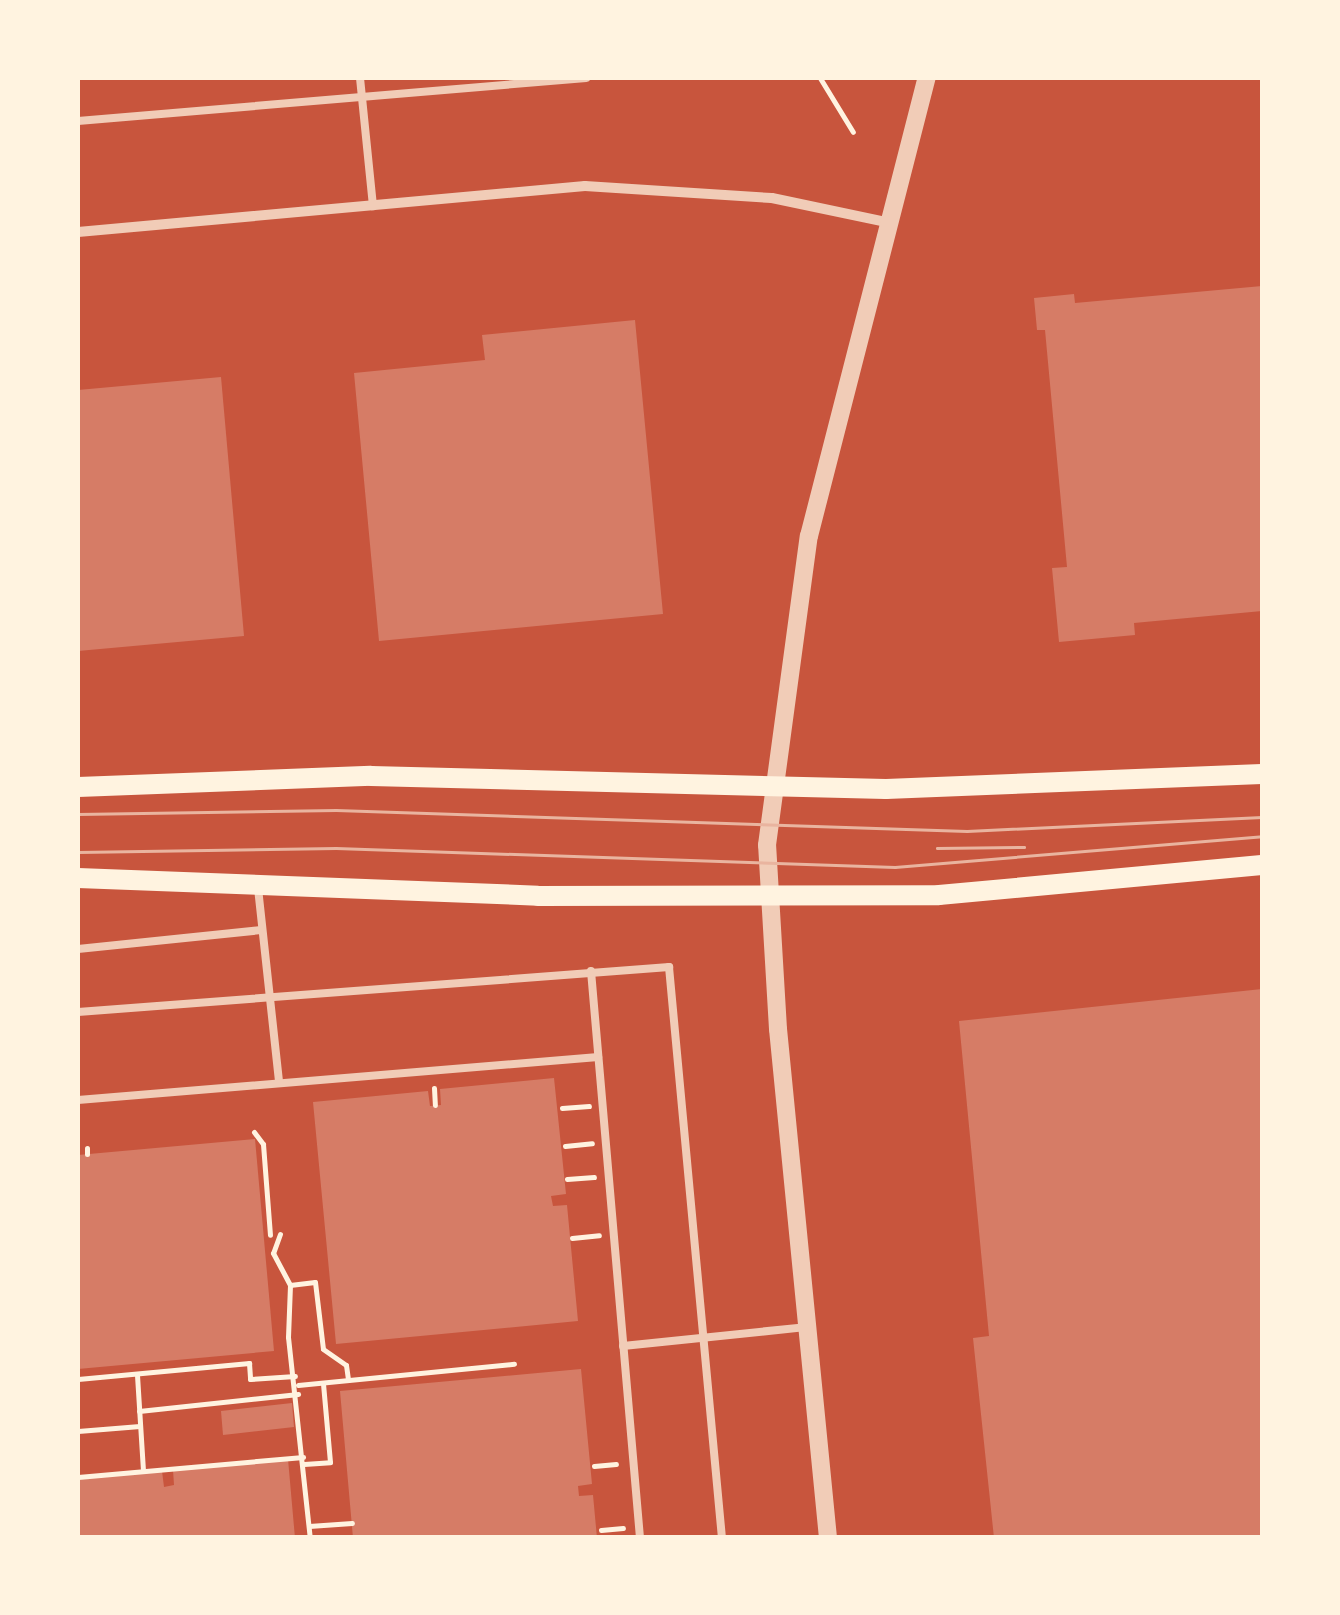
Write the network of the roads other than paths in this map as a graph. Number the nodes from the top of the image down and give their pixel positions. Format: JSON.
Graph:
{"nodes":[{"id":1,"x":360,"y":78,"type":"edge"},
{"id":2,"x":586,"y":78,"type":"edge"},
{"id":3,"x":927,"y":78,"type":"edge"},
{"id":4,"x":362,"y":97,"type":"junction"},
{"id":5,"x":78,"y":122,"type":"edge"},
{"id":6,"x":373,"y":206,"type":"junction"},
{"id":7,"x":891,"y":223,"type":"junction"},
{"id":8,"x":78,"y":232,"type":"edge"},
{"id":9,"x":1262,"y":774,"type":"edge"},
{"id":10,"x":772,"y":786,"type":"junction"},
{"id":11,"x":78,"y":788,"type":"edge"},
{"id":12,"x":1262,"y":865,"type":"edge"},
{"id":13,"x":78,"y":878,"type":"edge"},
{"id":14,"x":258,"y":883,"type":"junction"},
{"id":15,"x":767,"y":896,"type":"junction"},
{"id":16,"x":261,"y":930,"type":"junction"},
{"id":17,"x":78,"y":949,"type":"edge"},
{"id":18,"x":591,"y":971,"type":"junction"},
{"id":19,"x":269,"y":993,"type":"junction"},
{"id":20,"x":78,"y":1012,"type":"edge"},
{"id":21,"x":598,"y":1057,"type":"junction"},
{"id":22,"x":279,"y":1081,"type":"junction"},
{"id":23,"x":78,"y":1100,"type":"edge"},
{"id":24,"x":808,"y":1327,"type":"junction"},
{"id":25,"x":705,"y":1338,"type":"junction"},
{"id":26,"x":624,"y":1346,"type":"junction"},
{"id":27,"x":640,"y":1538,"type":"edge"},
{"id":28,"x":722,"y":1538,"type":"edge"},
{"id":29,"x":828,"y":1538,"type":"edge"}],
"edges":[{"from":1,"to":4,"type":"lane"},
{"from":2,"to":4,"type":"lane"},
{"from":3,"to":7,"type":"street"},
{"from":4,"to":5,"type":"lane"},
{"from":4,"to":6,"type":"lane"},
{"from":6,"to":7,"type":"street"},
{"from":6,"to":8,"type":"street"},
{"from":7,"to":10,"type":"street"},
{"from":9,"to":10,"type":"main road"},
{"from":10,"to":11,"type":"main road"},
{"from":10,"to":15,"type":"street"},
{"from":12,"to":15,"type":"main road"},
{"from":13,"to":14,"type":"main road"},
{"from":14,"to":15,"type":"main road"},
{"from":14,"to":16,"type":"lane"},
{"from":15,"to":24,"type":"street"},
{"from":16,"to":17,"type":"lane"},
{"from":16,"to":19,"type":"lane"},
{"from":18,"to":19,"type":"lane"},
{"from":18,"to":21,"type":"lane"},
{"from":18,"to":25,"type":"lane"},
{"from":19,"to":20,"type":"lane"},
{"from":19,"to":22,"type":"lane"},
{"from":21,"to":22,"type":"lane"},
{"from":21,"to":26,"type":"lane"},
{"from":22,"to":23,"type":"lane"},
{"from":24,"to":25,"type":"lane"},
{"from":24,"to":29,"type":"street"},
{"from":25,"to":26,"type":"lane"},
{"from":25,"to":28,"type":"lane"},
{"from":26,"to":27,"type":"lane"}]}
